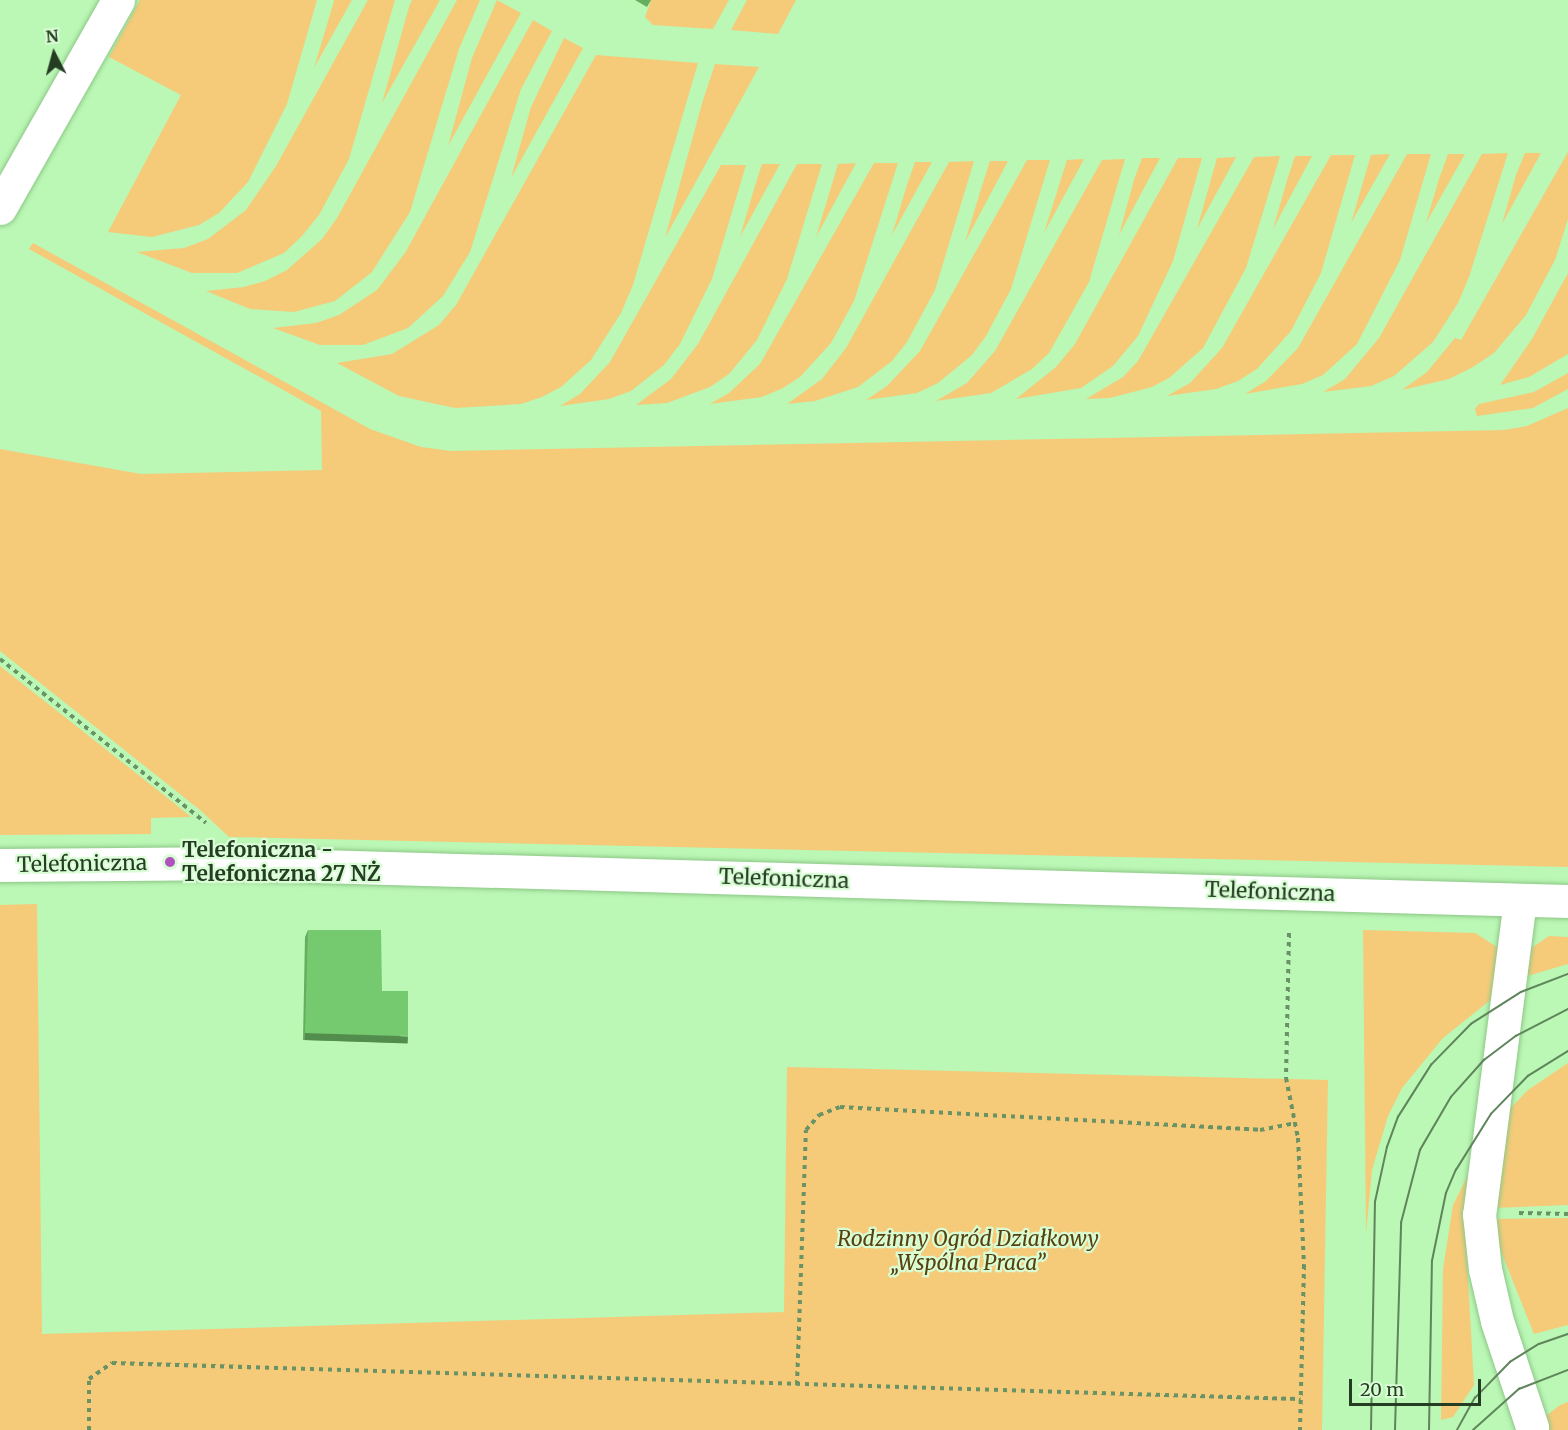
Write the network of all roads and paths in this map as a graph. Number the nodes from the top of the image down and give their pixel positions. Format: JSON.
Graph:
{"nodes":[{"id":1,"x":117,"y":0,"type":"edge"},
{"id":2,"x":0,"y":208,"type":"edge"},
{"id":3,"x":0,"y":659,"type":"edge"},
{"id":4,"x":213,"y":863,"type":"junction"},
{"id":5,"x":0,"y":865,"type":"edge"},
{"id":6,"x":1290,"y":893,"type":"junction"},
{"id":7,"x":1520,"y":900,"type":"junction"},
{"id":8,"x":1568,"y":901,"type":"edge"},
{"id":9,"x":1295,"y":1123,"type":"junction"},
{"id":10,"x":1479,"y":1214,"type":"junction"},
{"id":11,"x":1568,"y":1214,"type":"edge"},
{"id":12,"x":797,"y":1385,"type":"junction"},
{"id":13,"x":1300,"y":1399,"type":"junction"},
{"id":14,"x":1532,"y":1427,"type":"dead end"},
{"id":15,"x":89,"y":1430,"type":"edge"},
{"id":16,"x":1300,"y":1430,"type":"edge"}],
"edges":[{"from":1,"to":2,"type":"street"},
{"from":3,"to":4,"type":"path"},
{"from":4,"to":5,"type":"street","name":"Telefoniczna"},
{"from":4,"to":6,"type":"street","name":"Telefoniczna"},
{"from":6,"to":7,"type":"street","name":"Telefoniczna"},
{"from":6,"to":9,"type":"path"},
{"from":7,"to":8,"type":"street","name":"Telefoniczna"},
{"from":7,"to":10,"type":"street"},
{"from":9,"to":12,"type":"path"},
{"from":9,"to":13,"type":"path"},
{"from":10,"to":11,"type":"path"},
{"from":10,"to":14,"type":"street"},
{"from":12,"to":13,"type":"path"},
{"from":12,"to":15,"type":"path"},
{"from":13,"to":16,"type":"path"}]}
